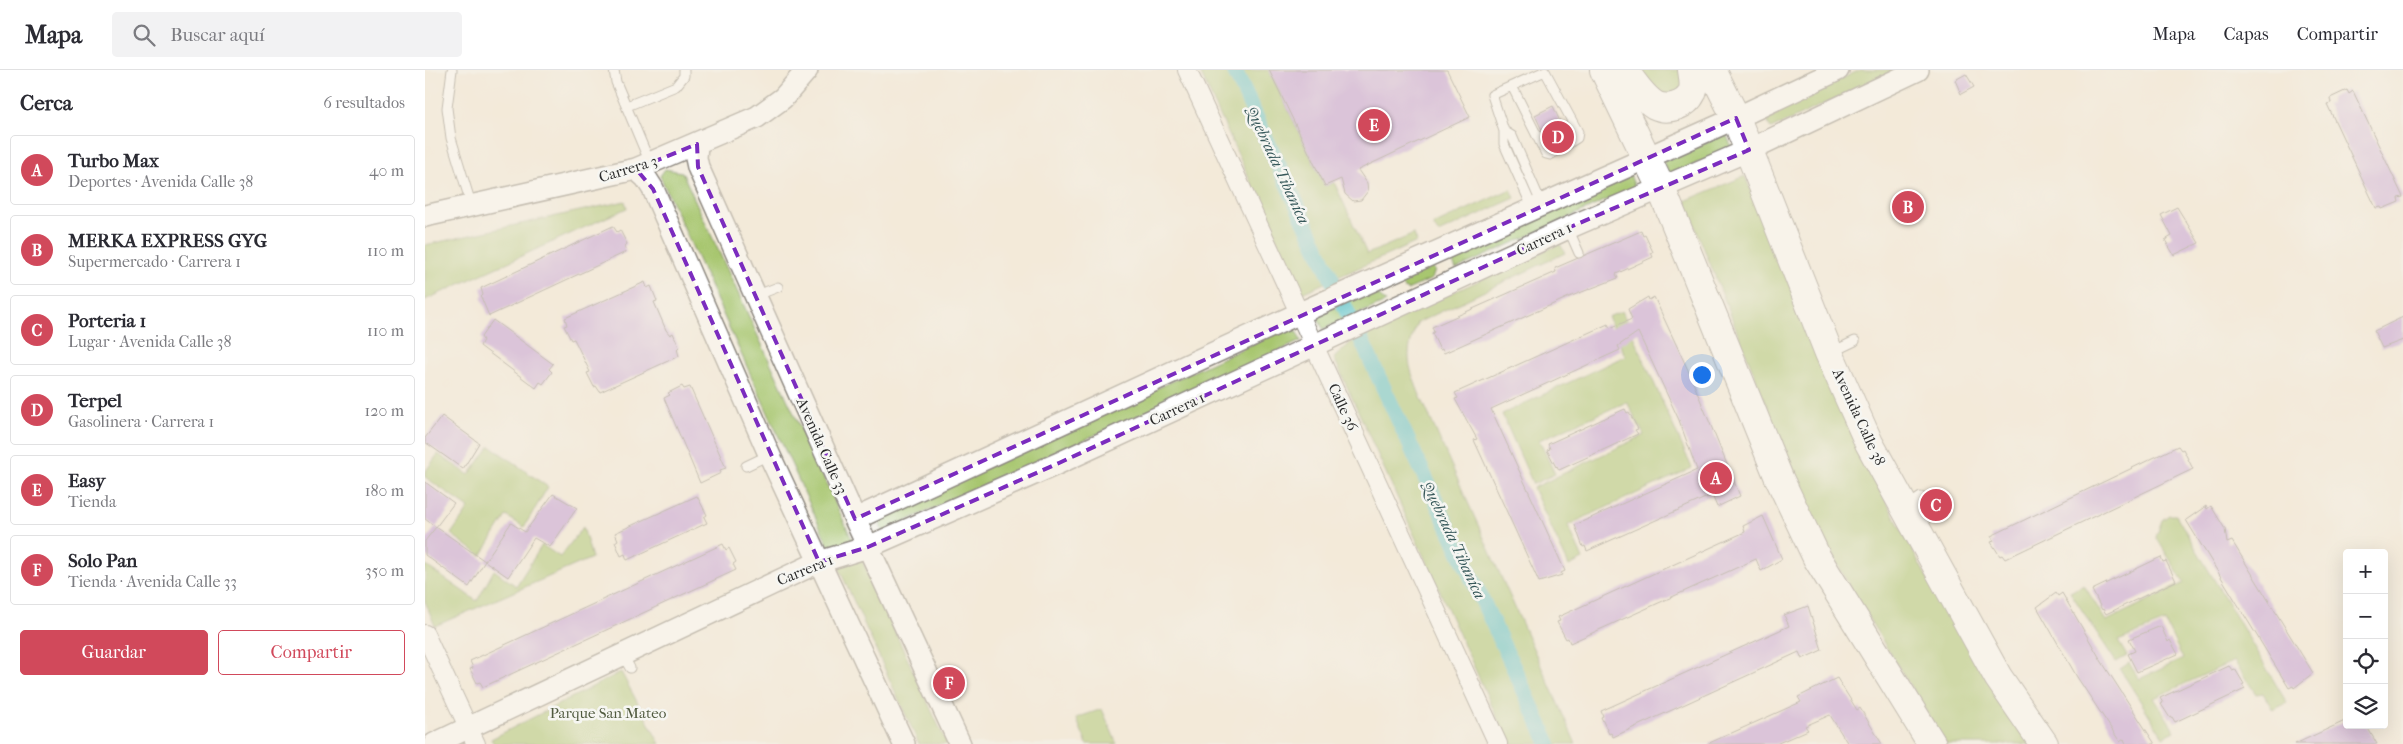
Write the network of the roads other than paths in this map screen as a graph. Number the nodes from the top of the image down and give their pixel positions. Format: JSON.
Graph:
{"nodes":[{"id":1,"x":452,"y":70,"type":"edge"},
{"id":2,"x":614,"y":70,"type":"edge"},
{"id":3,"x":684,"y":70,"type":"edge"},
{"id":4,"x":807,"y":70,"type":"edge"},
{"id":5,"x":1187,"y":70,"type":"edge"},
{"id":6,"x":1604,"y":70,"type":"edge"},
{"id":7,"x":1624,"y":70,"type":"edge"},
{"id":8,"x":1691,"y":70,"type":"edge"},
{"id":9,"x":1712,"y":70,"type":"edge"},
{"id":10,"x":1839,"y":70,"type":"edge"},
{"id":11,"x":1918,"y":70,"type":"edge"},
{"id":12,"x":1545,"y":71,"type":"edge"},
{"id":13,"x":1513,"y":86,"type":"junction"},
{"id":14,"x":627,"y":106,"type":"junction"},
{"id":15,"x":1736,"y":118,"type":"junction"},
{"id":16,"x":697,"y":144,"type":"junction"},
{"id":17,"x":1749,"y":150,"type":"junction"},
{"id":18,"x":1647,"y":158,"type":"junction"},
{"id":19,"x":643,"y":166,"type":"junction"},
{"id":20,"x":1661,"y":188,"type":"junction"},
{"id":21,"x":473,"y":207,"type":"junction"},
{"id":22,"x":1537,"y":207,"type":"junction"},
{"id":23,"x":425,"y":216,"type":"edge"},
{"id":24,"x":1568,"y":228,"type":"junction"},
{"id":25,"x":1434,"y":253,"type":"junction"},
{"id":26,"x":1579,"y":253,"type":"dead end"},
{"id":27,"x":1398,"y":269,"type":"junction"},
{"id":28,"x":778,"y":287,"type":"dead end"},
{"id":29,"x":1436,"y":290,"type":"junction"},
{"id":30,"x":755,"y":296,"type":"junction"},
{"id":31,"x":1415,"y":299,"type":"junction"},
{"id":32,"x":1299,"y":313,"type":"junction"},
{"id":33,"x":1855,"y":341,"type":"dead end"},
{"id":34,"x":1315,"y":346,"type":"junction"},
{"id":35,"x":1829,"y":353,"type":"junction"},
{"id":36,"x":769,"y":454,"type":"junction"},
{"id":37,"x":746,"y":466,"type":"dead end"},
{"id":38,"x":855,"y":519,"type":"junction"},
{"id":39,"x":868,"y":548,"type":"junction"},
{"id":40,"x":819,"y":562,"type":"junction"},
{"id":41,"x":425,"y":634,"type":"edge"},
{"id":42,"x":472,"y":736,"type":"edge"},
{"id":43,"x":434,"y":744,"type":"edge"},
{"id":44,"x":904,"y":744,"type":"edge"},
{"id":45,"x":960,"y":744,"type":"edge"},
{"id":46,"x":1498,"y":744,"type":"edge"},
{"id":47,"x":1932,"y":744,"type":"edge"},
{"id":48,"x":2044,"y":744,"type":"edge"}],
"edges":[{"from":1,"to":21,"type":"lane"},
{"from":2,"to":14,"type":"lane"},
{"from":3,"to":14,"type":"lane"},
{"from":4,"to":16,"type":"street","name":"Carrera 3"},
{"from":5,"to":32,"type":"street","name":"Calle 36"},
{"from":6,"to":18,"type":"main road"},
{"from":7,"to":8,"type":"main road"},
{"from":9,"to":15,"type":"main road","name":"Avenida Calle 38"},
{"from":10,"to":15,"type":"street","name":"Carrera 1"},
{"from":11,"to":17,"type":"street","name":"Carrera 1"},
{"from":12,"to":13,"type":"lane"},
{"from":12,"to":13,"type":"lane"},
{"from":13,"to":22,"type":"lane"},
{"from":14,"to":19,"type":"lane"},
{"from":15,"to":17,"type":"main road","name":"Avenida Calle 38"},
{"from":15,"to":18,"type":"street","name":"Carrera 1"},
{"from":16,"to":19,"type":"street","name":"Carrera 3"},
{"from":16,"to":30,"type":"street","name":"Avenida Calle 33"},
{"from":17,"to":20,"type":"street","name":"Carrera 1"},
{"from":17,"to":35,"type":"main road","name":"Avenida Calle 38"},
{"from":18,"to":20,"type":"main road"},
{"from":18,"to":22,"type":"street","name":"Carrera 1"},
{"from":19,"to":21,"type":"street","name":"Carrera 3"},
{"from":19,"to":36,"type":"street"},
{"from":20,"to":24,"type":"street","name":"Carrera 1"},
{"from":20,"to":47,"type":"main road"},
{"from":21,"to":23,"type":"street","name":"Carrera 3"},
{"from":22,"to":25,"type":"street","name":"Carrera 1"},
{"from":24,"to":26,"type":"lane"},
{"from":24,"to":29,"type":"street","name":"Carrera 1"},
{"from":25,"to":27,"type":"street","name":"Carrera 1"},
{"from":25,"to":29,"type":"street"},
{"from":27,"to":31,"type":"street"},
{"from":27,"to":32,"type":"street","name":"Carrera 1"},
{"from":28,"to":30,"type":"lane"},
{"from":29,"to":31,"type":"street","name":"Carrera 1"},
{"from":30,"to":38,"type":"street","name":"Avenida Calle 33"},
{"from":31,"to":34,"type":"street","name":"Carrera 1"},
{"from":32,"to":34,"type":"street","name":"Calle 36"},
{"from":32,"to":38,"type":"street","name":"Carrera 1"},
{"from":33,"to":35,"type":"lane"},
{"from":34,"to":39,"type":"street","name":"Carrera 1"},
{"from":34,"to":46,"type":"street","name":"Calle 36"},
{"from":35,"to":48,"type":"main road","name":"Avenida Calle 38"},
{"from":36,"to":37,"type":"lane"},
{"from":36,"to":40,"type":"street"},
{"from":38,"to":39,"type":"street","name":"Avenida Calle 33"},
{"from":39,"to":40,"type":"street","name":"Carrera 1"},
{"from":39,"to":45,"type":"street","name":"Avenida Calle 33"},
{"from":40,"to":42,"type":"street","name":"Carrera 1"},
{"from":40,"to":44,"type":"street"},
{"from":41,"to":42,"type":"street"},
{"from":42,"to":43,"type":"street","name":"Carrera 1"}]}
